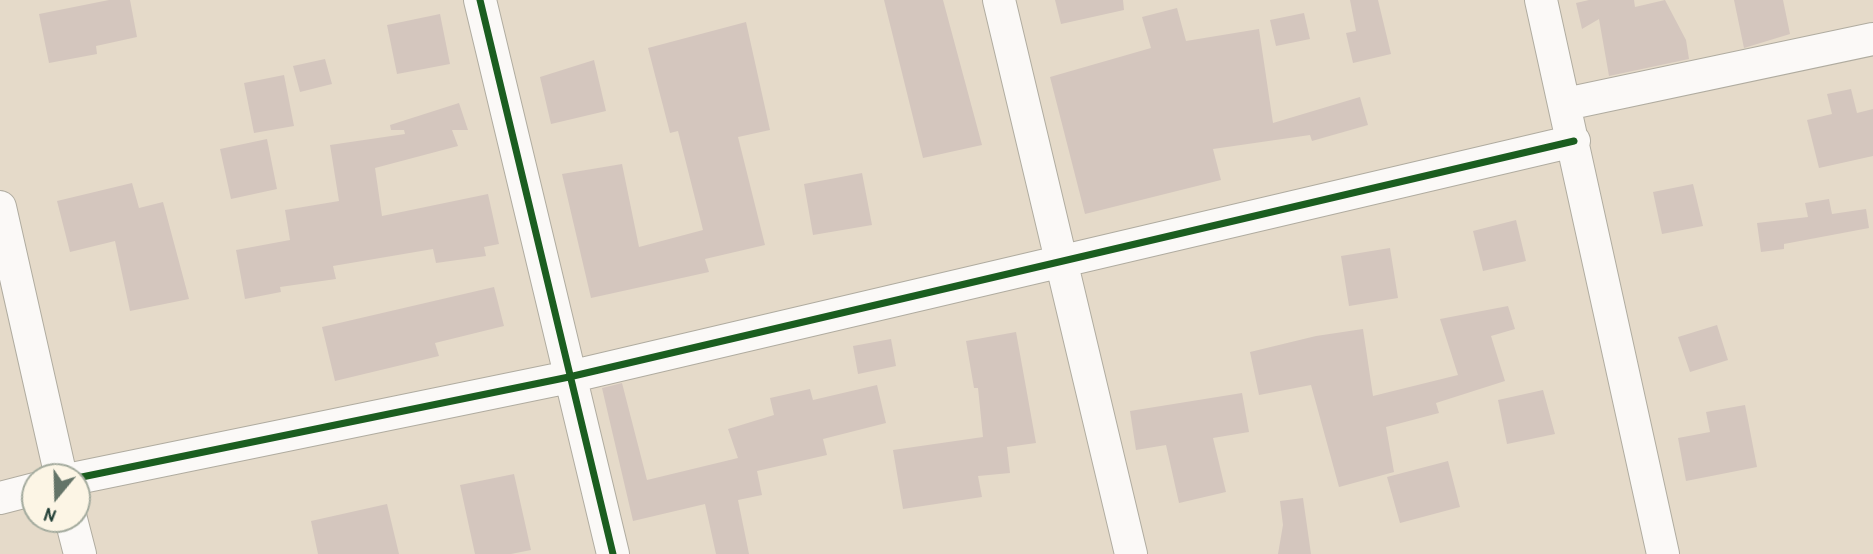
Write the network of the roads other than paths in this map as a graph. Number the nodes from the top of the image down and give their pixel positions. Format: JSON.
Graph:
{"nodes":[{"id":1,"x":480,"y":0,"type":"edge"},
{"id":2,"x":999,"y":0,"type":"edge"},
{"id":3,"x":1541,"y":0,"type":"edge"},
{"id":4,"x":1873,"y":39,"type":"edge"},
{"id":5,"x":1566,"y":104,"type":"junction"},
{"id":6,"x":1574,"y":141,"type":"junction"},
{"id":7,"x":0,"y":207,"type":"edge"},
{"id":8,"x":1060,"y":260,"type":"junction"},
{"id":9,"x":569,"y":377,"type":"junction"},
{"id":10,"x":58,"y":463,"type":"edge"},
{"id":11,"x":91,"y":475,"type":"edge"},
{"id":12,"x":21,"y":493,"type":"edge"},
{"id":13,"x":0,"y":498,"type":"edge"},
{"id":14,"x":75,"y":533,"type":"edge"},
{"id":15,"x":80,"y":554,"type":"edge"},
{"id":16,"x":613,"y":554,"type":"edge"},
{"id":17,"x":1131,"y":554,"type":"edge"},
{"id":18,"x":1663,"y":554,"type":"edge"}],
"edges":[{"from":1,"to":9,"type":"street"},
{"from":2,"to":8,"type":"street"},
{"from":3,"to":5,"type":"street"},
{"from":4,"to":5,"type":"street"},
{"from":5,"to":6,"type":"street"},
{"from":6,"to":8,"type":"street"},
{"from":6,"to":18,"type":"street"},
{"from":7,"to":10,"type":"street"},
{"from":8,"to":9,"type":"street"},
{"from":8,"to":17,"type":"street"},
{"from":9,"to":11,"type":"street"},
{"from":9,"to":16,"type":"street"},
{"from":12,"to":13,"type":"street"},
{"from":14,"to":15,"type":"street"}]}
